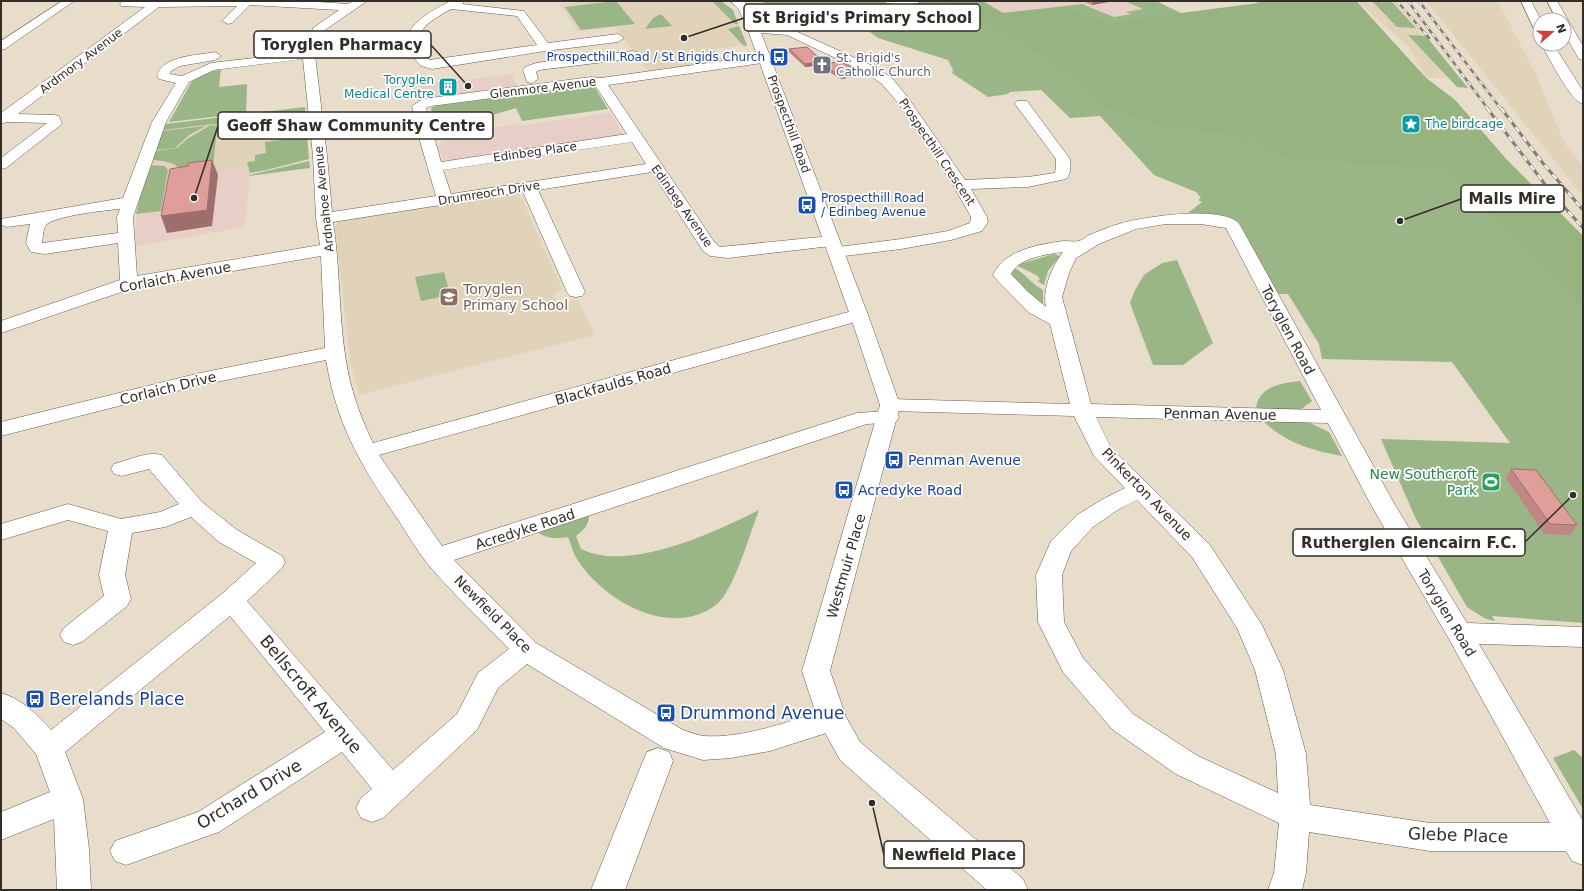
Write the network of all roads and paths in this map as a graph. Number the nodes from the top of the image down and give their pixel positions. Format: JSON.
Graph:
{"nodes":[{"id":1,"x":69,"y":1,"type":"edge"},
{"id":2,"x":735,"y":1,"type":"edge"},
{"id":3,"x":889,"y":1,"type":"edge"},
{"id":4,"x":916,"y":1,"type":"edge"},
{"id":5,"x":1526,"y":1,"type":"edge"},
{"id":6,"x":1552,"y":1,"type":"edge"},
{"id":7,"x":159,"y":2,"type":"edge"},
{"id":8,"x":247,"y":2,"type":"junction"},
{"id":9,"x":455,"y":3,"type":"edge"},
{"id":10,"x":125,"y":4,"type":"dead end"},
{"id":11,"x":356,"y":4,"type":"edge"},
{"id":12,"x":1558,"y":12,"type":"edge"},
{"id":13,"x":1532,"y":13,"type":"edge"},
{"id":14,"x":228,"y":21,"type":"dead end"},
{"id":15,"x":754,"y":30,"type":"junction"},
{"id":16,"x":1572,"y":37,"type":"edge"},
{"id":17,"x":618,"y":38,"type":"dead end"},
{"id":18,"x":1,"y":46,"type":"edge"},
{"id":19,"x":545,"y":47,"type":"junction"},
{"id":20,"x":509,"y":52,"type":"junction"},
{"id":21,"x":1552,"y":52,"type":"edge"},
{"id":22,"x":309,"y":55,"type":"junction"},
{"id":23,"x":633,"y":55,"type":"dead end"},
{"id":24,"x":1583,"y":56,"type":"edge"},
{"id":25,"x":765,"y":59,"type":"junction"},
{"id":26,"x":595,"y":60,"type":"junction"},
{"id":27,"x":237,"y":62,"type":"junction"},
{"id":28,"x":520,"y":68,"type":"dead end"},
{"id":29,"x":532,"y":79,"type":"dead end"},
{"id":30,"x":184,"y":80,"type":"junction"},
{"id":31,"x":604,"y":81,"type":"junction"},
{"id":32,"x":1583,"y":100,"type":"edge"},
{"id":33,"x":1022,"y":104,"type":"dead end"},
{"id":34,"x":2,"y":119,"type":"edge"},
{"id":35,"x":635,"y":137,"type":"junction"},
{"id":36,"x":1,"y":165,"type":"edge"},
{"id":37,"x":434,"y":167,"type":"junction"},
{"id":38,"x":654,"y":167,"type":"junction"},
{"id":39,"x":961,"y":185,"type":"junction"},
{"id":40,"x":529,"y":187,"type":"junction"},
{"id":41,"x":445,"y":200,"type":"junction"},
{"id":42,"x":131,"y":202,"type":"junction"},
{"id":43,"x":50,"y":216,"type":"junction"},
{"id":44,"x":324,"y":218,"type":"junction"},
{"id":45,"x":7,"y":222,"type":"dead end"},
{"id":46,"x":1232,"y":225,"type":"joint"},
{"id":47,"x":126,"y":237,"type":"junction"},
{"id":48,"x":834,"y":246,"type":"junction"},
{"id":49,"x":1083,"y":246,"type":"junction"},
{"id":50,"x":329,"y":249,"type":"junction"},
{"id":51,"x":129,"y":283,"type":"junction"},
{"id":52,"x":576,"y":292,"type":"dead end"},
{"id":53,"x":860,"y":315,"type":"junction"},
{"id":54,"x":1059,"y":321,"type":"junction"},
{"id":55,"x":1,"y":327,"type":"edge"},
{"id":56,"x":335,"y":352,"type":"junction"},
{"id":57,"x":889,"y":411,"type":"junction"},
{"id":58,"x":1082,"y":411,"type":"junction"},
{"id":59,"x":1335,"y":417,"type":"junction"},
{"id":60,"x":1,"y":429,"type":"edge"},
{"id":61,"x":366,"y":452,"type":"junction"},
{"id":62,"x":122,"y":469,"type":"dead end"},
{"id":63,"x":1140,"y":490,"type":"junction"},
{"id":64,"x":194,"y":507,"type":"junction"},
{"id":65,"x":121,"y":527,"type":"junction"},
{"id":66,"x":1,"y":532,"type":"edge"},
{"id":67,"x":436,"y":557,"type":"junction"},
{"id":68,"x":232,"y":600,"type":"junction"},
{"id":69,"x":1459,"y":633,"type":"junction"},
{"id":70,"x":73,"y":635,"type":"dead end"},
{"id":71,"x":1583,"y":637,"type":"edge"},
{"id":72,"x":526,"y":650,"type":"junction"},
{"id":73,"x":1,"y":704,"type":"edge"},
{"id":74,"x":832,"y":720,"type":"junction"},
{"id":75,"x":345,"y":735,"type":"junction"},
{"id":76,"x":49,"y":748,"type":"junction"},
{"id":77,"x":658,"y":761,"type":"dead end"},
{"id":78,"x":68,"y":799,"type":"junction"},
{"id":79,"x":1295,"y":816,"type":"junction"},
{"id":80,"x":1,"y":826,"type":"edge"},
{"id":81,"x":1579,"y":844,"type":"edge"},
{"id":82,"x":126,"y":851,"type":"dead end"},
{"id":83,"x":74,"y":890,"type":"edge"},
{"id":84,"x":608,"y":890,"type":"edge"},
{"id":85,"x":1011,"y":890,"type":"edge"},
{"id":86,"x":1285,"y":890,"type":"edge"}],
"edges":[{"from":1,"to":18,"type":"main road"},
{"from":2,"to":15,"type":"main road","name":"Prospecthill Road"},
{"from":3,"to":4,"type":"main road"},
{"from":5,"to":13,"type":"main road"},
{"from":6,"to":12,"type":"main road"},
{"from":7,"to":8,"type":"main road"},
{"from":7,"to":10,"type":"main road"},
{"from":7,"to":34,"type":"main road","name":"Ardmory Avenue"},
{"from":8,"to":11,"type":"main road"},
{"from":8,"to":14,"type":"main road"},
{"from":9,"to":19,"type":"main road"},
{"from":9,"to":20,"type":"main road"},
{"from":11,"to":22,"type":"main road","name":"Ardnahoe Avenue"},
{"from":15,"to":25,"type":"main road","name":"Prospecthill Road"},
{"from":15,"to":39,"type":"main road","name":"Prospecthill Crescent"},
{"from":16,"to":24,"type":"main road"},
{"from":17,"to":19,"type":"main road"},
{"from":19,"to":20,"type":"main road"},
{"from":20,"to":28,"type":"main road"},
{"from":21,"to":32,"type":"main road"},
{"from":22,"to":27,"type":"main road"},
{"from":22,"to":44,"type":"main road","name":"Ardnahoe Avenue"},
{"from":23,"to":26,"type":"main road"},
{"from":25,"to":31,"type":"main road","name":"Glenmore Avenue"},
{"from":25,"to":48,"type":"main road","name":"Prospecthill Road"},
{"from":26,"to":29,"type":"main road"},
{"from":26,"to":31,"type":"main road","name":"Edinbeg Avenue"},
{"from":27,"to":30,"type":"main road"},
{"from":27,"to":30,"type":"main road"},
{"from":30,"to":42,"type":"main road"},
{"from":31,"to":35,"type":"main road","name":"Edinbeg Avenue"},
{"from":31,"to":37,"type":"main road","name":"Glenmore Avenue"},
{"from":33,"to":39,"type":"main road"},
{"from":34,"to":36,"type":"main road"},
{"from":35,"to":37,"type":"main road","name":"Edinbeg Place"},
{"from":35,"to":38,"type":"main road","name":"Edinbeg Avenue"},
{"from":37,"to":41,"type":"main road","name":"Glenmore Avenue"},
{"from":38,"to":40,"type":"main road","name":"Drumreoch Drive"},
{"from":38,"to":48,"type":"main road","name":"Edinbeg Avenue"},
{"from":39,"to":48,"type":"main road","name":"Prospecthill Crescent"},
{"from":40,"to":41,"type":"main road","name":"Drumreoch Drive"},
{"from":40,"to":52,"type":"main road"},
{"from":41,"to":44,"type":"main road","name":"Drumreoch Drive"},
{"from":42,"to":43,"type":"main road"},
{"from":42,"to":47,"type":"main road"},
{"from":43,"to":45,"type":"main road"},
{"from":43,"to":47,"type":"main road"},
{"from":44,"to":50,"type":"main road","name":"Ardnahoe Avenue"},
{"from":46,"to":49,"type":"main road","name":"Pinkerton Avenue"},
{"from":46,"to":59,"type":"main road","name":"Toryglen Road"},
{"from":47,"to":51,"type":"main road"},
{"from":48,"to":53,"type":"main road"},
{"from":49,"to":54,"type":"main road","name":"Pinkerton Avenue"},
{"from":49,"to":54,"type":"main road"},
{"from":50,"to":51,"type":"main road","name":"Corlaich Avenue"},
{"from":50,"to":56,"type":"main road","name":"Ardnahoe Avenue"},
{"from":51,"to":55,"type":"main road","name":"Corlaich Avenue"},
{"from":53,"to":57,"type":"main road"},
{"from":53,"to":61,"type":"main road","name":"Blackfaulds Road"},
{"from":54,"to":58,"type":"main road","name":"Pinkerton Avenue"},
{"from":56,"to":60,"type":"main road","name":"Corlaich Drive"},
{"from":56,"to":61,"type":"main road","name":"Newfield Place"},
{"from":57,"to":58,"type":"main road","name":"Penman Avenue"},
{"from":57,"to":67,"type":"main road","name":"Acredyke Road"},
{"from":57,"to":74,"type":"main road","name":"Westmuir Place"},
{"from":58,"to":59,"type":"main road","name":"Penman Avenue"},
{"from":58,"to":63,"type":"main road","name":"Pinkerton Avenue"},
{"from":59,"to":69,"type":"main road","name":"Toryglen Road"},
{"from":61,"to":67,"type":"main road","name":"Newfield Place"},
{"from":62,"to":64,"type":"main road"},
{"from":63,"to":79,"type":"main road","name":"Pinkerton Avenue"},
{"from":63,"to":79,"type":"main road","name":"Glebe Place"},
{"from":64,"to":65,"type":"main road"},
{"from":64,"to":68,"type":"main road"},
{"from":65,"to":66,"type":"main road"},
{"from":65,"to":70,"type":"main road"},
{"from":67,"to":72,"type":"main road","name":"Newfield Place"},
{"from":68,"to":75,"type":"main road","name":"Bellscroft Avenue"},
{"from":68,"to":76,"type":"main road"},
{"from":69,"to":71,"type":"main road"},
{"from":69,"to":81,"type":"main road","name":"Toryglen Road"},
{"from":72,"to":74,"type":"main road","name":"Newfield Place"},
{"from":72,"to":75,"type":"main road","name":"Bellscroft Avenue"},
{"from":73,"to":76,"type":"main road"},
{"from":74,"to":85,"type":"main road","name":"Westmuir Place"},
{"from":75,"to":82,"type":"main road","name":"Orchard Drive"},
{"from":76,"to":78,"type":"main road"},
{"from":77,"to":84,"type":"main road"},
{"from":78,"to":80,"type":"main road"},
{"from":78,"to":83,"type":"main road"},
{"from":79,"to":81,"type":"main road","name":"Glebe Place"},
{"from":79,"to":86,"type":"main road","name":"Pinkerton Avenue"}]}
